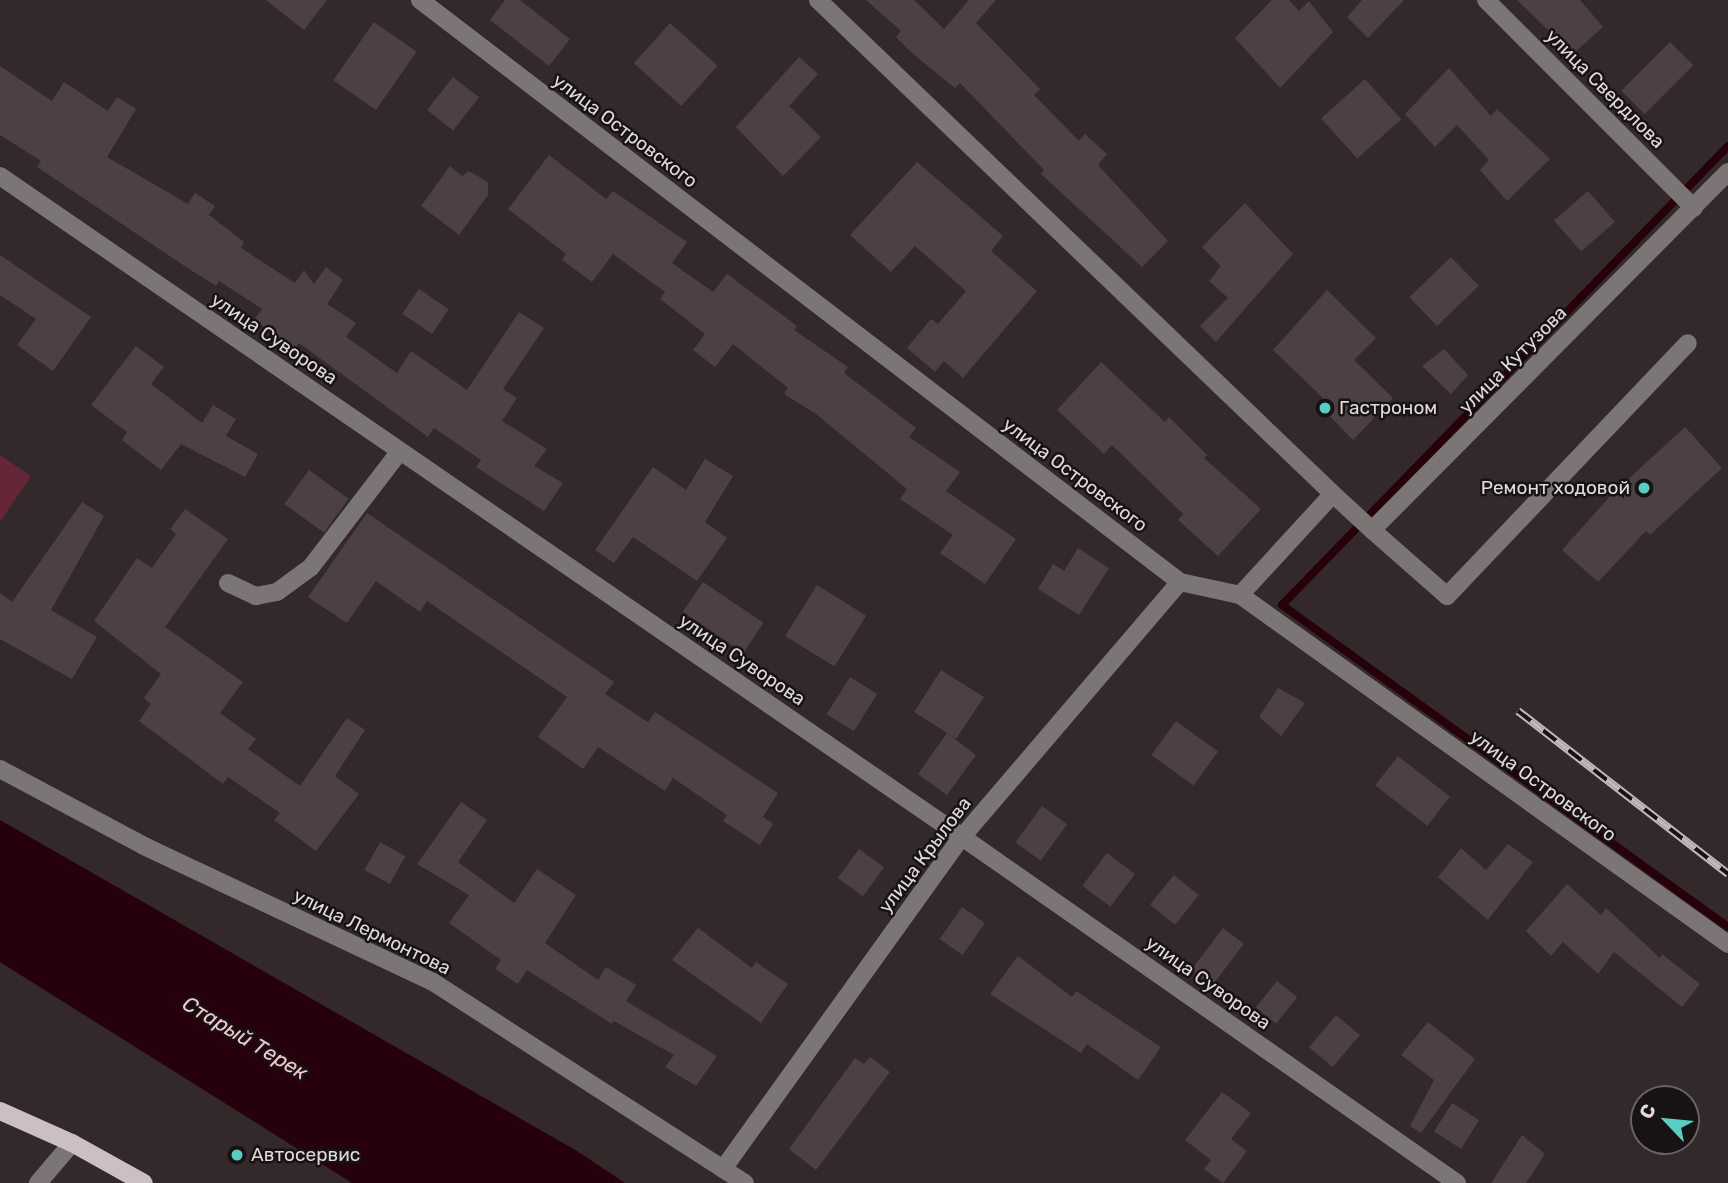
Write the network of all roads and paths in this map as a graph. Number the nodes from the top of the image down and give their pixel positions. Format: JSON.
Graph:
{"nodes":[{"id":1,"x":420,"y":0,"type":"edge"},
{"id":2,"x":818,"y":0,"type":"edge"},
{"id":3,"x":1486,"y":0,"type":"edge"},
{"id":4,"x":1728,"y":172,"type":"edge"},
{"id":5,"x":0,"y":176,"type":"edge"},
{"id":6,"x":1694,"y":208,"type":"junction"},
{"id":7,"x":1688,"y":343,"type":"dead end"},
{"id":8,"x":400,"y":451,"type":"junction"},
{"id":9,"x":1333,"y":494,"type":"junction"},
{"id":10,"x":1372,"y":530,"type":"junction"},
{"id":11,"x":1180,"y":582,"type":"junction"},
{"id":12,"x":228,"y":583,"type":"dead end"},
{"id":13,"x":1240,"y":596,"type":"junction"},
{"id":14,"x":0,"y":769,"type":"edge"},
{"id":15,"x":962,"y":837,"type":"junction"},
{"id":16,"x":1728,"y":944,"type":"edge"},
{"id":17,"x":0,"y":1111,"type":"edge"},
{"id":18,"x":72,"y":1143,"type":"junction"},
{"id":19,"x":723,"y":1169,"type":"junction"},
{"id":20,"x":38,"y":1183,"type":"edge"},
{"id":21,"x":144,"y":1183,"type":"edge"},
{"id":22,"x":745,"y":1183,"type":"edge"},
{"id":23,"x":1457,"y":1183,"type":"edge"}],
"edges":[{"from":1,"to":11,"type":"street","name":"улица Островского"},
{"from":2,"to":9,"type":"street"},
{"from":3,"to":6,"type":"street","name":"улица Свердлова"},
{"from":4,"to":6,"type":"street","name":"улица Кутузова"},
{"from":5,"to":8,"type":"street","name":"улица Суворова"},
{"from":6,"to":10,"type":"street","name":"улица Кутузова"},
{"from":7,"to":10,"type":"street"},
{"from":8,"to":12,"type":"street"},
{"from":8,"to":15,"type":"street","name":"улица Суворова"},
{"from":9,"to":10,"type":"street"},
{"from":9,"to":13,"type":"street"},
{"from":11,"to":13,"type":"street","name":"улица Островского"},
{"from":11,"to":15,"type":"street","name":"улица Крылова"},
{"from":13,"to":16,"type":"street","name":"улица Островского"},
{"from":14,"to":19,"type":"street","name":"улица Лермонтова"},
{"from":15,"to":19,"type":"street","name":"улица Крылова"},
{"from":15,"to":23,"type":"street","name":"улица Суворова"},
{"from":17,"to":18,"type":"main road"},
{"from":18,"to":20,"type":"street"},
{"from":18,"to":21,"type":"main road"},
{"from":19,"to":22,"type":"street","name":"улица Лермонтова"}]}
